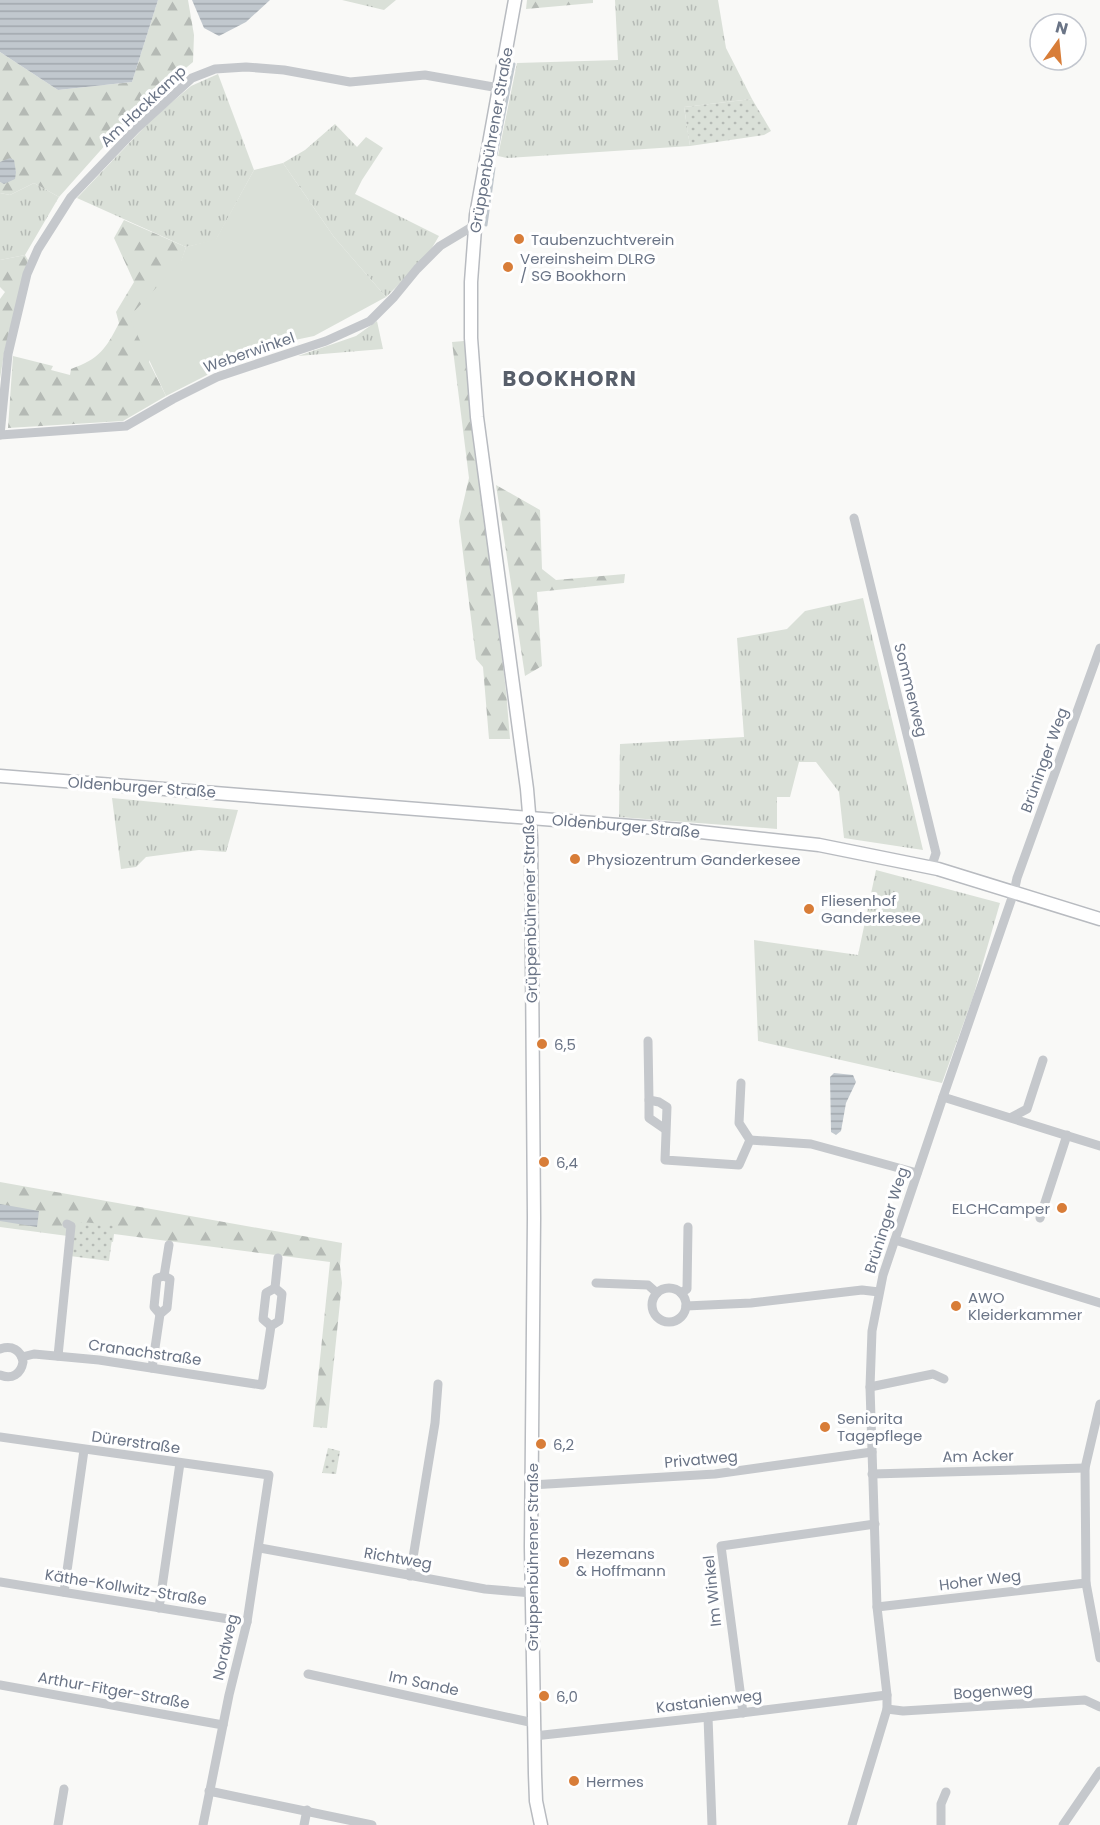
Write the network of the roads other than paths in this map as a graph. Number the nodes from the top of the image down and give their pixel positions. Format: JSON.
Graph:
{"nodes":[{"id":1,"x":515,"y":0,"type":"edge"},
{"id":2,"x":499,"y":88,"type":"junction"},
{"id":3,"x":475,"y":225,"type":"junction"},
{"id":4,"x":0,"y":435,"type":"edge"},
{"id":5,"x":854,"y":518,"type":"dead end"},
{"id":6,"x":1100,"y":648,"type":"edge"},
{"id":7,"x":0,"y":776,"type":"edge"},
{"id":8,"x":529,"y":817,"type":"junction"},
{"id":9,"x":931,"y":868,"type":"junction"},
{"id":10,"x":1014,"y":892,"type":"junction"},
{"id":11,"x":1100,"y":918,"type":"edge"},
{"id":12,"x":648,"y":1041,"type":"dead end"},
{"id":13,"x":1042,"y":1060,"type":"dead end"},
{"id":14,"x":741,"y":1083,"type":"dead end"},
{"id":15,"x":943,"y":1096,"type":"junction"},
{"id":16,"x":649,"y":1100,"type":"junction"},
{"id":17,"x":1027,"y":1109,"type":"junction"},
{"id":18,"x":1012,"y":1118,"type":"junction"},
{"id":19,"x":1034,"y":1124,"type":"junction"},
{"id":20,"x":665,"y":1129,"type":"junction"},
{"id":21,"x":1067,"y":1135,"type":"junction"},
{"id":22,"x":750,"y":1140,"type":"junction"},
{"id":23,"x":1100,"y":1146,"type":"edge"},
{"id":24,"x":917,"y":1173,"type":"junction"},
{"id":25,"x":1040,"y":1218,"type":"dead end"},
{"id":26,"x":67,"y":1224,"type":"dead end"},
{"id":27,"x":688,"y":1227,"type":"dead end"},
{"id":28,"x":895,"y":1240,"type":"junction"},
{"id":29,"x":169,"y":1245,"type":"dead end"},
{"id":30,"x":278,"y":1258,"type":"dead end"},
{"id":31,"x":596,"y":1283,"type":"dead end"},
{"id":32,"x":275,"y":1288,"type":"junction"},
{"id":33,"x":879,"y":1292,"type":"junction"},
{"id":34,"x":657,"y":1293,"type":"junction"},
{"id":35,"x":681,"y":1293,"type":"junction"},
{"id":36,"x":1100,"y":1303,"type":"edge"},
{"id":37,"x":686,"y":1306,"type":"junction"},
{"id":38,"x":271,"y":1326,"type":"junction"},
{"id":39,"x":0,"y":1349,"type":"edge"},
{"id":40,"x":58,"y":1356,"type":"junction"},
{"id":41,"x":22,"y":1357,"type":"junction"},
{"id":42,"x":152,"y":1368,"type":"junction"},
{"id":43,"x":0,"y":1375,"type":"edge"},
{"id":44,"x":944,"y":1379,"type":"dead end"},
{"id":45,"x":438,"y":1384,"type":"dead end"},
{"id":46,"x":870,"y":1387,"type":"junction"},
{"id":47,"x":1100,"y":1404,"type":"edge"},
{"id":48,"x":0,"y":1437,"type":"edge"},
{"id":49,"x":84,"y":1450,"type":"junction"},
{"id":50,"x":872,"y":1452,"type":"junction"},
{"id":51,"x":180,"y":1463,"type":"junction"},
{"id":52,"x":1085,"y":1468,"type":"junction"},
{"id":53,"x":872,"y":1474,"type":"junction"},
{"id":54,"x":269,"y":1475,"type":"joint"},
{"id":55,"x":531,"y":1485,"type":"junction"},
{"id":56,"x":874,"y":1524,"type":"junction"},
{"id":57,"x":260,"y":1548,"type":"junction"},
{"id":58,"x":410,"y":1576,"type":"junction"},
{"id":59,"x":0,"y":1582,"type":"edge"},
{"id":60,"x":1086,"y":1583,"type":"junction"},
{"id":61,"x":64,"y":1592,"type":"junction"},
{"id":62,"x":532,"y":1593,"type":"junction"},
{"id":63,"x":878,"y":1607,"type":"junction"},
{"id":64,"x":159,"y":1608,"type":"junction"},
{"id":65,"x":247,"y":1622,"type":"junction"},
{"id":66,"x":1100,"y":1658,"type":"edge"},
{"id":67,"x":308,"y":1674,"type":"dead end"},
{"id":68,"x":0,"y":1685,"type":"edge"},
{"id":69,"x":887,"y":1695,"type":"junction"},
{"id":70,"x":1100,"y":1707,"type":"edge"},
{"id":71,"x":886,"y":1709,"type":"junction"},
{"id":72,"x":743,"y":1713,"type":"junction"},
{"id":73,"x":708,"y":1717,"type":"junction"},
{"id":74,"x":534,"y":1722,"type":"junction"},
{"id":75,"x":223,"y":1725,"type":"junction"},
{"id":76,"x":534,"y":1736,"type":"junction"},
{"id":77,"x":1100,"y":1771,"type":"edge"},
{"id":78,"x":64,"y":1789,"type":"dead end"},
{"id":79,"x":209,"y":1791,"type":"junction"},
{"id":80,"x":946,"y":1792,"type":"dead end"},
{"id":81,"x":307,"y":1810,"type":"junction"},
{"id":82,"x":57,"y":1825,"type":"edge"},
{"id":83,"x":204,"y":1825,"type":"edge"},
{"id":84,"x":304,"y":1825,"type":"edge"},
{"id":85,"x":372,"y":1825,"type":"edge"},
{"id":86,"x":541,"y":1825,"type":"edge"},
{"id":87,"x":712,"y":1825,"type":"edge"},
{"id":88,"x":852,"y":1825,"type":"edge"},
{"id":89,"x":941,"y":1825,"type":"edge"},
{"id":90,"x":1063,"y":1825,"type":"edge"}],
"edges":[{"from":1,"to":2,"type":"street","name":"Grüppenbührener Straße"},
{"from":2,"to":3,"type":"street","name":"Grüppenbührener Straße"},
{"from":2,"to":4,"type":"street","name":"Am Hackkamp"},
{"from":3,"to":4,"type":"street","name":"Weberwinkel"},
{"from":3,"to":8,"type":"street","name":"Grüppenbührener Straße"},
{"from":5,"to":9,"type":"street","name":"Sommerweg"},
{"from":6,"to":10,"type":"street","name":"Brüninger Weg"},
{"from":7,"to":8,"type":"street","name":"Oldenburger Straße"},
{"from":8,"to":9,"type":"street","name":"Oldenburger Straße"},
{"from":8,"to":55,"type":"street","name":"Grüppenbührener Straße"},
{"from":9,"to":10,"type":"street","name":"Oldenburger Straße"},
{"from":10,"to":11,"type":"street","name":"Oldenburger Straße"},
{"from":10,"to":15,"type":"street","name":"Brüninger Weg"},
{"from":12,"to":16,"type":"street"},
{"from":13,"to":17,"type":"street"},
{"from":14,"to":22,"type":"street"},
{"from":15,"to":18,"type":"street"},
{"from":15,"to":24,"type":"street","name":"Brüninger Weg"},
{"from":16,"to":20,"type":"street"},
{"from":16,"to":20,"type":"street"},
{"from":17,"to":18,"type":"street"},
{"from":17,"to":19,"type":"street"},
{"from":18,"to":19,"type":"street"},
{"from":19,"to":21,"type":"street"},
{"from":20,"to":22,"type":"street"},
{"from":21,"to":23,"type":"street"},
{"from":21,"to":25,"type":"street"},
{"from":22,"to":24,"type":"street"},
{"from":24,"to":28,"type":"street","name":"Brüninger Weg"},
{"from":26,"to":40,"type":"street"},
{"from":27,"to":35,"type":"street"},
{"from":28,"to":33,"type":"street","name":"Brüninger Weg"},
{"from":28,"to":36,"type":"street"},
{"from":29,"to":42,"type":"street"},
{"from":30,"to":32,"type":"street"},
{"from":31,"to":34,"type":"street"},
{"from":32,"to":38,"type":"street"},
{"from":32,"to":38,"type":"street"},
{"from":33,"to":37,"type":"street"},
{"from":33,"to":46,"type":"street","name":"Brüninger Weg"},
{"from":34,"to":35,"type":"street"},
{"from":34,"to":37,"type":"street"},
{"from":35,"to":37,"type":"street"},
{"from":38,"to":42,"type":"street","name":"Cranachstraße"},
{"from":39,"to":41,"type":"street"},
{"from":40,"to":41,"type":"street","name":"Cranachstraße"},
{"from":40,"to":42,"type":"street","name":"Cranachstraße"},
{"from":41,"to":43,"type":"street"},
{"from":44,"to":46,"type":"street"},
{"from":45,"to":58,"type":"street"},
{"from":46,"to":50,"type":"street","name":"Brüninger Weg"},
{"from":47,"to":52,"type":"street"},
{"from":48,"to":49,"type":"street","name":"Dürerstraße"},
{"from":49,"to":51,"type":"street","name":"Dürerstraße"},
{"from":49,"to":61,"type":"street"},
{"from":50,"to":53,"type":"street","name":"Brüninger Weg"},
{"from":50,"to":55,"type":"street","name":"Privatweg"},
{"from":51,"to":54,"type":"street","name":"Dürerstraße"},
{"from":51,"to":64,"type":"street"},
{"from":52,"to":53,"type":"street","name":"Am Acker"},
{"from":52,"to":60,"type":"street"},
{"from":53,"to":56,"type":"street","name":"Brüninger Weg"},
{"from":54,"to":57,"type":"street","name":"Nordweg"},
{"from":55,"to":62,"type":"street","name":"Grüppenbührener Straße"},
{"from":56,"to":63,"type":"street","name":"Brüninger Weg"},
{"from":56,"to":72,"type":"street","name":"Im Winkel"},
{"from":57,"to":58,"type":"street","name":"Richtweg"},
{"from":57,"to":65,"type":"street","name":"Nordweg"},
{"from":58,"to":62,"type":"street","name":"Richtweg"},
{"from":59,"to":61,"type":"street","name":"Käthe-Kollwitz-Straße"},
{"from":60,"to":63,"type":"street","name":"Hoher Weg"},
{"from":60,"to":66,"type":"street"},
{"from":61,"to":64,"type":"street","name":"Käthe-Kollwitz-Straße"},
{"from":62,"to":74,"type":"street","name":"Grüppenbührener Straße"},
{"from":63,"to":69,"type":"street","name":"Brüninger Weg"},
{"from":64,"to":65,"type":"street","name":"Käthe-Kollwitz-Straße"},
{"from":65,"to":75,"type":"street","name":"Nordweg"},
{"from":67,"to":74,"type":"street","name":"Im Sande"},
{"from":68,"to":75,"type":"street","name":"Arthur-Fitger-Straße"},
{"from":69,"to":71,"type":"street","name":"Brüninger Weg"},
{"from":69,"to":72,"type":"street","name":"Kastanienweg"},
{"from":70,"to":71,"type":"street","name":"Bogenweg"},
{"from":71,"to":88,"type":"street","name":"Brüninger Weg"},
{"from":72,"to":73,"type":"street","name":"Kastanienweg"},
{"from":73,"to":76,"type":"street","name":"Kastanienweg"},
{"from":73,"to":87,"type":"street"},
{"from":74,"to":76,"type":"street","name":"Grüppenbührener Straße"},
{"from":75,"to":79,"type":"street","name":"Nordweg"},
{"from":76,"to":86,"type":"street","name":"Grüppenbührener Straße"},
{"from":77,"to":90,"type":"street"},
{"from":78,"to":82,"type":"street"},
{"from":79,"to":81,"type":"street"},
{"from":79,"to":83,"type":"street","name":"Nordweg"},
{"from":80,"to":89,"type":"street"},
{"from":81,"to":84,"type":"street"},
{"from":81,"to":85,"type":"street"}]}
